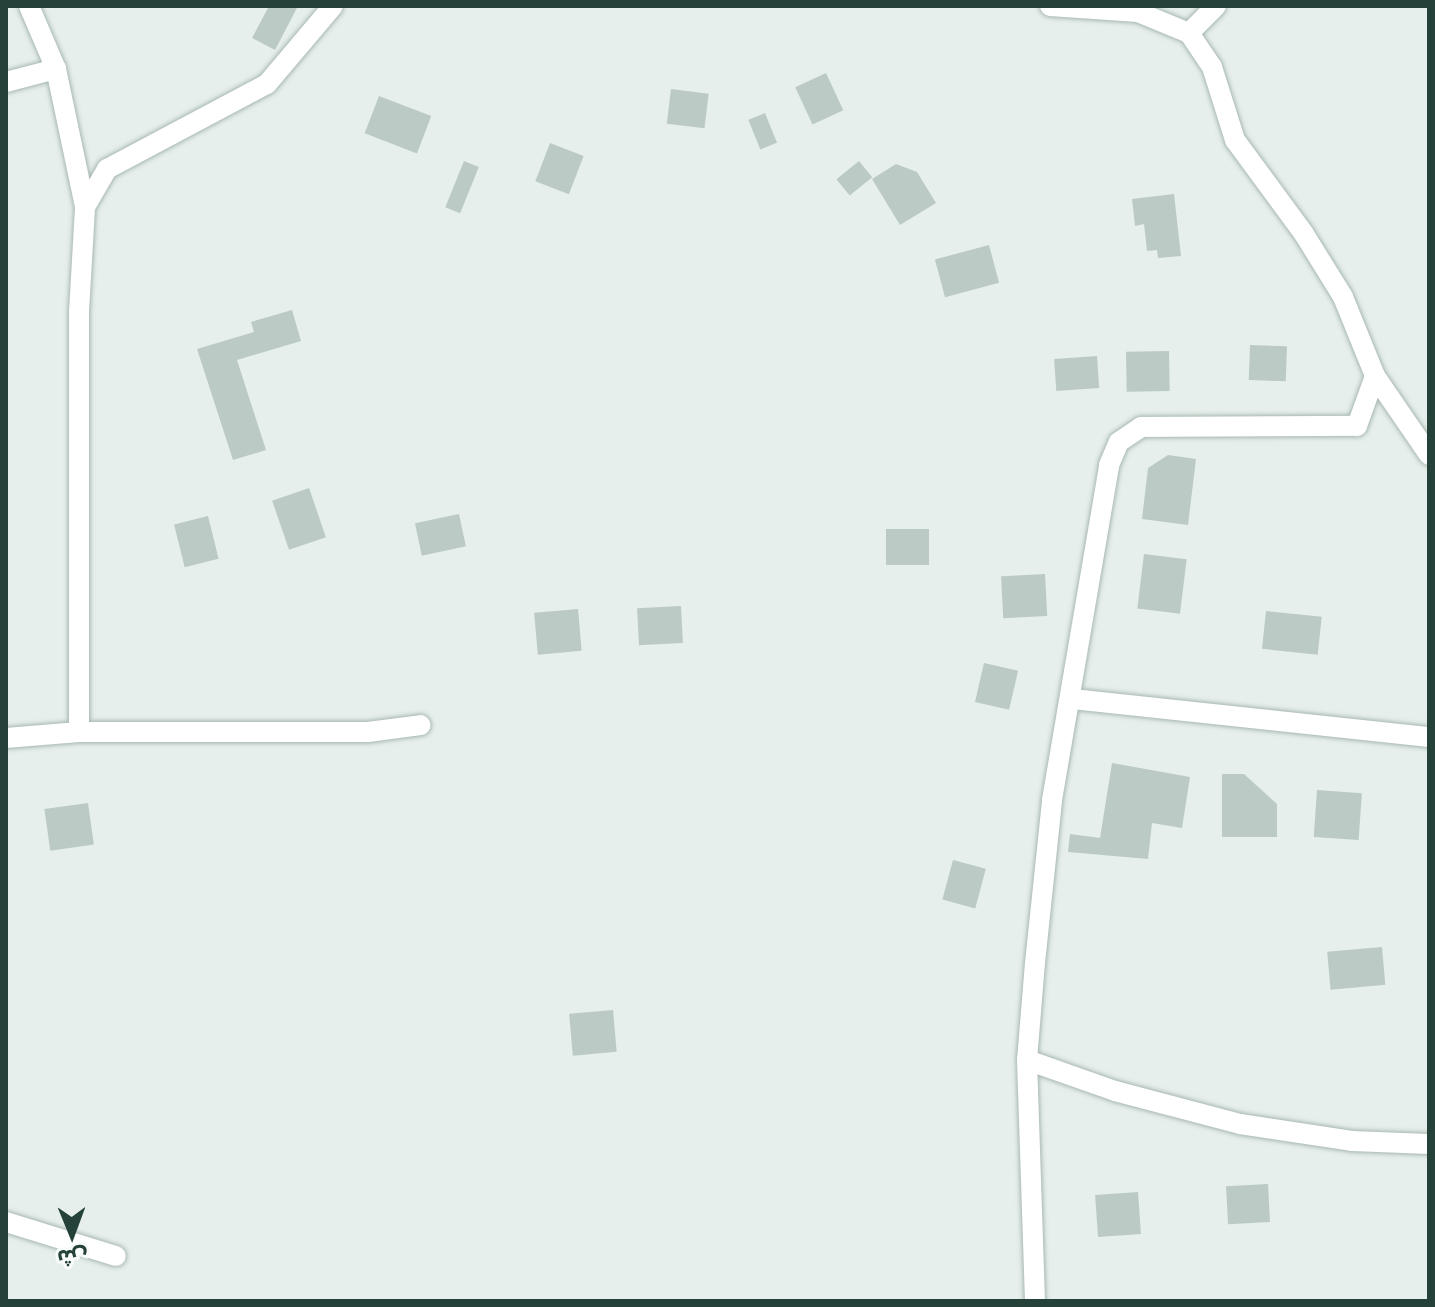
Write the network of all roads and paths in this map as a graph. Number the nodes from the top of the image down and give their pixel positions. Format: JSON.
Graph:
{"nodes":[{"id":1,"x":29,"y":6,"type":"edge"},
{"id":2,"x":333,"y":6,"type":"edge"},
{"id":3,"x":1050,"y":6,"type":"edge"},
{"id":4,"x":1216,"y":6,"type":"edge"},
{"id":5,"x":1189,"y":33,"type":"junction"},
{"id":6,"x":56,"y":69,"type":"junction"},
{"id":7,"x":6,"y":82,"type":"edge"},
{"id":8,"x":76,"y":160,"type":"junction"},
{"id":9,"x":107,"y":169,"type":"junction"},
{"id":10,"x":85,"y":207,"type":"junction"},
{"id":11,"x":1375,"y":376,"type":"junction"},
{"id":12,"x":1429,"y":455,"type":"edge"},
{"id":13,"x":1073,"y":699,"type":"junction"},
{"id":14,"x":421,"y":725,"type":"dead end"},
{"id":15,"x":79,"y":732,"type":"junction"},
{"id":16,"x":1429,"y":737,"type":"edge"},
{"id":17,"x":6,"y":738,"type":"edge"},
{"id":18,"x":1027,"y":1060,"type":"junction"},
{"id":19,"x":1429,"y":1144,"type":"edge"},
{"id":20,"x":6,"y":1222,"type":"edge"},
{"id":21,"x":116,"y":1256,"type":"dead end"},
{"id":22,"x":1035,"y":1301,"type":"edge"}],
"edges":[{"from":1,"to":6,"type":"street"},
{"from":2,"to":9,"type":"street"},
{"from":3,"to":5,"type":"street"},
{"from":4,"to":5,"type":"street"},
{"from":5,"to":11,"type":"street"},
{"from":6,"to":7,"type":"street"},
{"from":6,"to":8,"type":"street"},
{"from":8,"to":9,"type":"street"},
{"from":8,"to":10,"type":"street"},
{"from":9,"to":10,"type":"street"},
{"from":10,"to":15,"type":"street"},
{"from":11,"to":12,"type":"street"},
{"from":11,"to":13,"type":"street"},
{"from":13,"to":16,"type":"street"},
{"from":13,"to":18,"type":"street"},
{"from":14,"to":15,"type":"street"},
{"from":15,"to":17,"type":"street"},
{"from":18,"to":19,"type":"street"},
{"from":18,"to":22,"type":"street"},
{"from":20,"to":21,"type":"street"}]}
